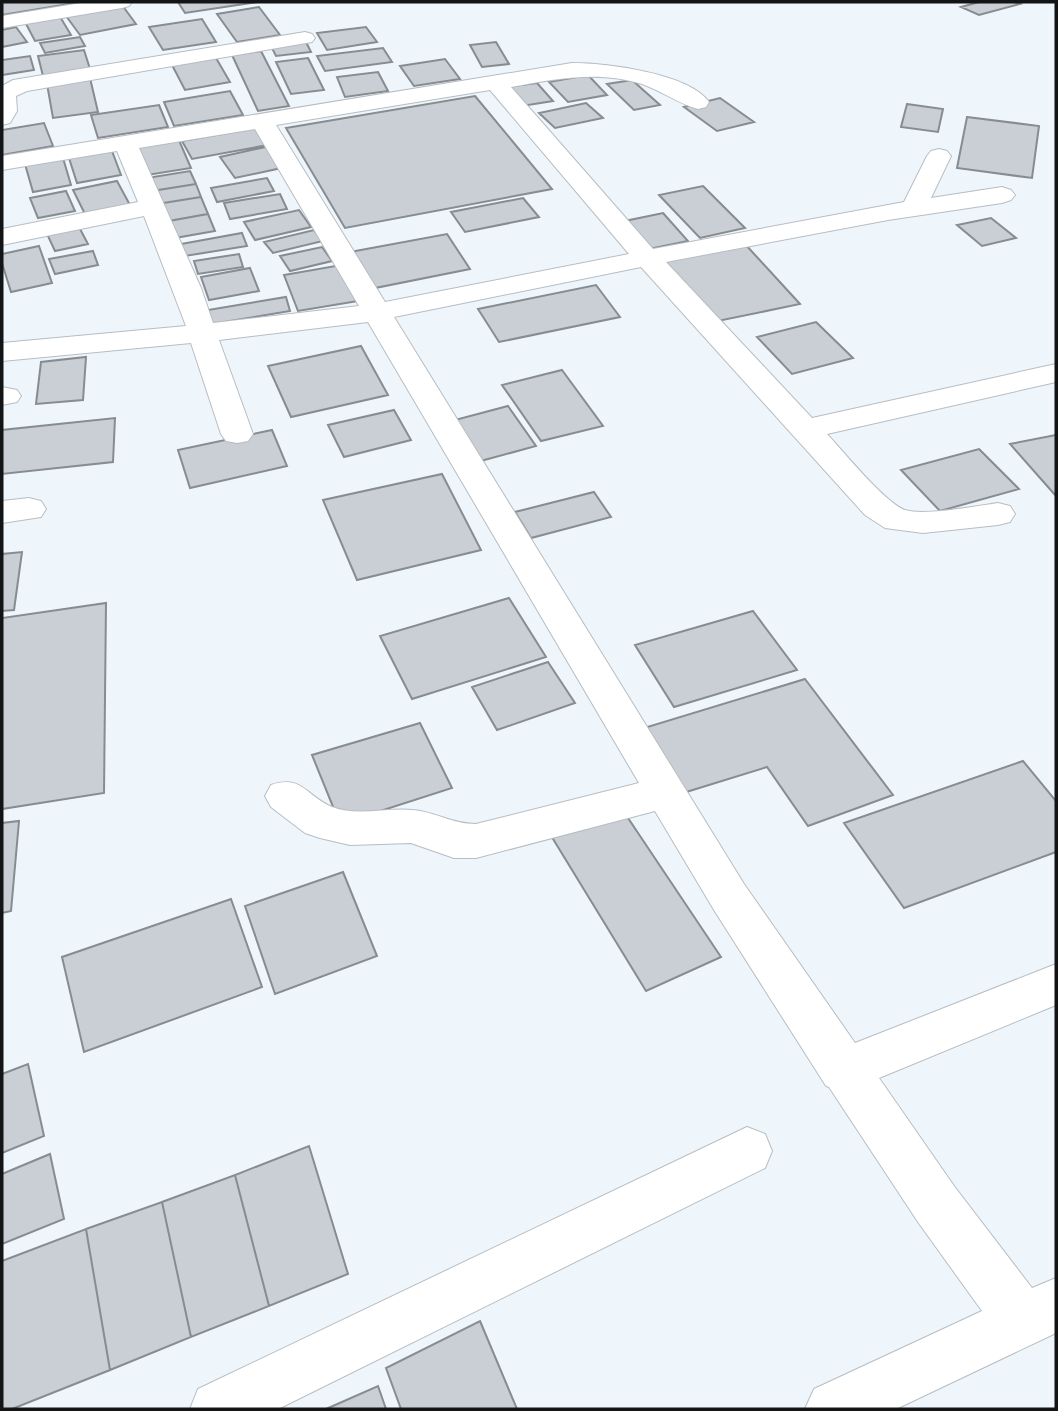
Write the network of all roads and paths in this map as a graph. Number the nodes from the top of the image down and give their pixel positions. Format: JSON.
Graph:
{"nodes":[{"id":1,"x":122,"y":2,"type":"edge"},
{"id":2,"x":2,"y":22,"type":"edge"},
{"id":3,"x":305,"y":38,"type":"dead end"},
{"id":4,"x":495,"y":82,"type":"junction"},
{"id":5,"x":698,"y":102,"type":"dead end"},
{"id":6,"x":2,"y":118,"type":"edge"},
{"id":7,"x":261,"y":120,"type":"junction"},
{"id":8,"x":125,"y":143,"type":"junction"},
{"id":9,"x":939,"y":156,"type":"dead end"},
{"id":10,"x":2,"y":163,"type":"edge"},
{"id":11,"x":1002,"y":195,"type":"dead end"},
{"id":12,"x":152,"y":207,"type":"junction"},
{"id":13,"x":900,"y":211,"type":"junction"},
{"id":14,"x":2,"y":237,"type":"edge"},
{"id":15,"x":647,"y":258,"type":"junction"},
{"id":16,"x":377,"y":312,"type":"junction"},
{"id":17,"x":202,"y":334,"type":"junction"},
{"id":18,"x":2,"y":352,"type":"edge"},
{"id":19,"x":1056,"y":373,"type":"edge"},
{"id":20,"x":806,"y":429,"type":"junction"},
{"id":21,"x":237,"y":434,"type":"dead end"},
{"id":22,"x":998,"y":514,"type":"dead end"},
{"id":23,"x":665,"y":792,"type":"junction"},
{"id":24,"x":285,"y":796,"type":"dead end"},
{"id":25,"x":1056,"y":984,"type":"edge"},
{"id":26,"x":843,"y":1070,"type":"junction"},
{"id":27,"x":747,"y":1151,"type":"dead end"},
{"id":28,"x":1039,"y":1313,"type":"edge"},
{"id":29,"x":218,"y":1409,"type":"edge"},
{"id":30,"x":834,"y":1409,"type":"edge"}],
"edges":[{"from":1,"to":2,"type":"street"},
{"from":3,"to":6,"type":"street"},
{"from":4,"to":5,"type":"street"},
{"from":4,"to":7,"type":"street"},
{"from":4,"to":15,"type":"street"},
{"from":7,"to":8,"type":"street"},
{"from":7,"to":16,"type":"street"},
{"from":8,"to":10,"type":"street"},
{"from":8,"to":12,"type":"street"},
{"from":9,"to":13,"type":"street"},
{"from":11,"to":13,"type":"street"},
{"from":12,"to":14,"type":"street"},
{"from":12,"to":17,"type":"street"},
{"from":13,"to":15,"type":"street"},
{"from":15,"to":16,"type":"street"},
{"from":15,"to":20,"type":"street"},
{"from":16,"to":17,"type":"street"},
{"from":16,"to":23,"type":"street"},
{"from":17,"to":18,"type":"street"},
{"from":17,"to":21,"type":"street"},
{"from":19,"to":20,"type":"street"},
{"from":20,"to":22,"type":"street"},
{"from":23,"to":24,"type":"street"},
{"from":23,"to":26,"type":"street"},
{"from":25,"to":26,"type":"street"},
{"from":26,"to":28,"type":"street"},
{"from":27,"to":29,"type":"street"},
{"from":28,"to":30,"type":"street"}]}
